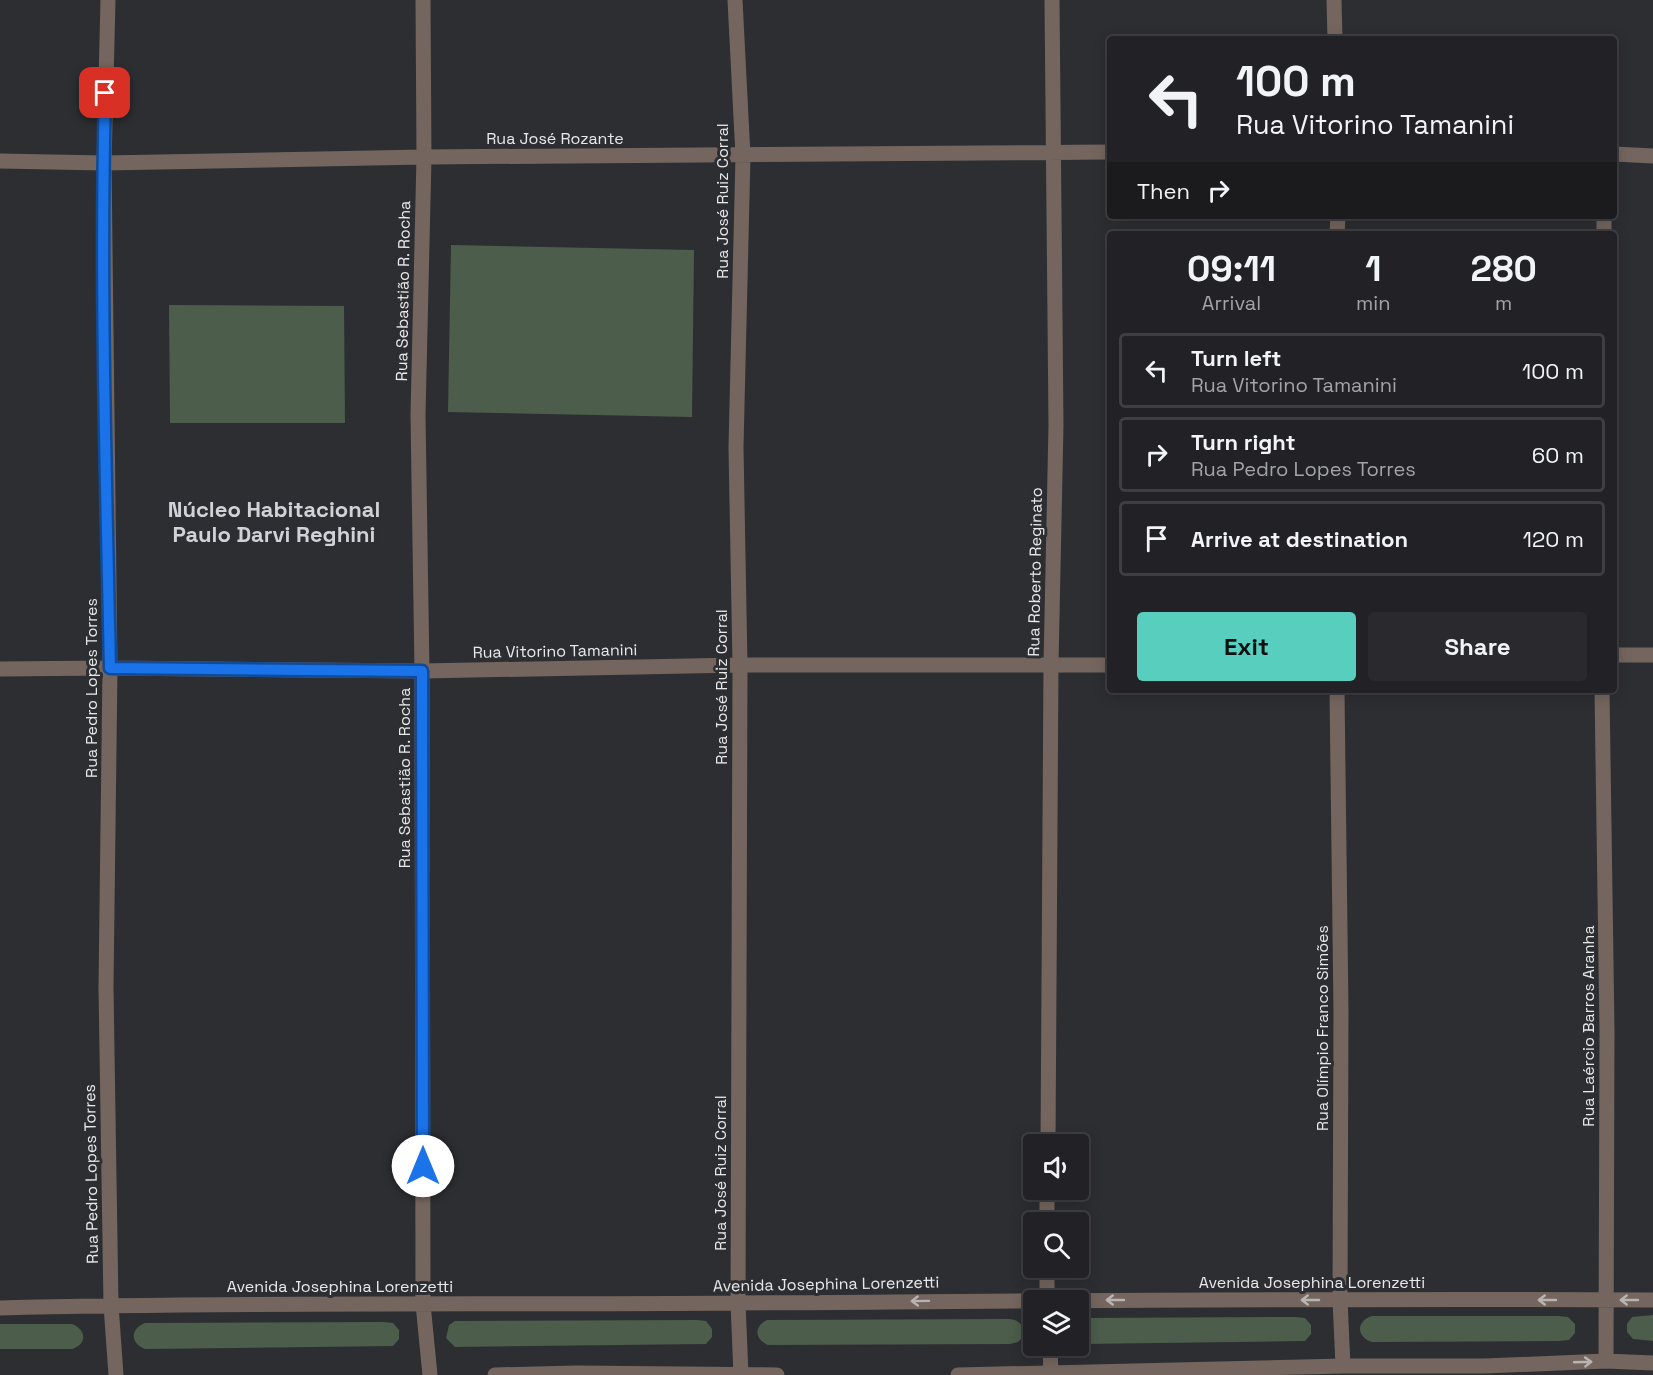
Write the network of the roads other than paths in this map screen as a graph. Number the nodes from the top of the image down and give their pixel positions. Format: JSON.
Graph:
{"nodes":[{"id":1,"x":108,"y":0,"type":"edge"},
{"id":2,"x":423,"y":0,"type":"edge"},
{"id":3,"x":735,"y":0,"type":"edge"},
{"id":4,"x":1052,"y":0,"type":"edge"},
{"id":5,"x":1334,"y":0,"type":"edge"},
{"id":6,"x":1335,"y":36,"type":"edge"},
{"id":7,"x":1054,"y":152,"type":"junction"},
{"id":8,"x":1107,"y":152,"type":"edge"},
{"id":9,"x":1617,"y":154,"type":"edge"},
{"id":10,"x":742,"y":156,"type":"junction"},
{"id":11,"x":1653,"y":156,"type":"edge"},
{"id":12,"x":424,"y":157,"type":"junction"},
{"id":13,"x":0,"y":161,"type":"edge"},
{"id":14,"x":104,"y":162,"type":"junction"},
{"id":15,"x":1617,"y":655,"type":"edge"},
{"id":16,"x":1653,"y":655,"type":"edge"},
{"id":17,"x":740,"y":665,"type":"junction"},
{"id":18,"x":1051,"y":665,"type":"junction"},
{"id":19,"x":1107,"y":665,"type":"edge"},
{"id":20,"x":110,"y":668,"type":"junction"},
{"id":21,"x":0,"y":669,"type":"edge"},
{"id":22,"x":422,"y":671,"type":"junction"},
{"id":23,"x":1337,"y":693,"type":"edge"},
{"id":24,"x":1602,"y":693,"type":"edge"},
{"id":25,"x":1048,"y":1134,"type":"edge"},
{"id":26,"x":1023,"y":1300,"type":"edge"},
{"id":27,"x":1089,"y":1300,"type":"edge"},
{"id":28,"x":1340,"y":1300,"type":"junction"},
{"id":29,"x":1606,"y":1300,"type":"junction"},
{"id":30,"x":1653,"y":1300,"type":"edge"},
{"id":31,"x":738,"y":1303,"type":"junction"},
{"id":32,"x":423,"y":1304,"type":"junction"},
{"id":33,"x":111,"y":1305,"type":"junction"},
{"id":34,"x":0,"y":1308,"type":"edge"},
{"id":35,"x":1051,"y":1356,"type":"edge"},
{"id":36,"x":1606,"y":1361,"type":"junction"},
{"id":37,"x":1653,"y":1363,"type":"edge"},
{"id":38,"x":1342,"y":1366,"type":"junction"},
{"id":39,"x":1052,"y":1374,"type":"edge"},
{"id":40,"x":116,"y":1375,"type":"edge"},
{"id":41,"x":430,"y":1375,"type":"edge"},
{"id":42,"x":495,"y":1375,"type":"edge"},
{"id":43,"x":741,"y":1375,"type":"edge"},
{"id":44,"x":777,"y":1375,"type":"edge"},
{"id":45,"x":957,"y":1375,"type":"edge"}],
"edges":[{"from":1,"to":14,"type":"street","name":"Rua Pedro Lopes Torres"},
{"from":2,"to":12,"type":"street","name":"Rua Sebastião R. Rocha"},
{"from":3,"to":10,"type":"street","name":"Rua José Ruiz Corral"},
{"from":4,"to":7,"type":"street","name":"Rua Roberto Reginato"},
{"from":5,"to":6,"type":"street"},
{"from":7,"to":8,"type":"street","name":"Rua José Rozante"},
{"from":7,"to":10,"type":"street","name":"Rua José Rozante"},
{"from":7,"to":18,"type":"street","name":"Rua Roberto Reginato"},
{"from":9,"to":11,"type":"street"},
{"from":10,"to":12,"type":"street","name":"Rua José Rozante"},
{"from":10,"to":17,"type":"street","name":"Rua José Ruiz Corral"},
{"from":12,"to":14,"type":"street","name":"Rua José Rozante"},
{"from":12,"to":22,"type":"street","name":"Rua Sebastião R. Rocha"},
{"from":13,"to":14,"type":"street","name":"Rua José Rozante"},
{"from":14,"to":20,"type":"street","name":"Rua Pedro Lopes Torres"},
{"from":15,"to":16,"type":"street"},
{"from":17,"to":18,"type":"street","name":"Rua Vitorino Tamanini"},
{"from":17,"to":22,"type":"street","name":"Rua Vitorino Tamanini"},
{"from":17,"to":31,"type":"street","name":"Rua José Ruiz Corral"},
{"from":18,"to":19,"type":"street","name":"Rua Vitorino Tamanini"},
{"from":18,"to":25,"type":"street","name":"Rua Roberto Reginato"},
{"from":20,"to":21,"type":"street","name":"Rua Vitorino Tamanini"},
{"from":20,"to":22,"type":"street","name":"Rua Vitorino Tamanini"},
{"from":20,"to":33,"type":"street","name":"Rua Pedro Lopes Torres"},
{"from":22,"to":32,"type":"street","name":"Rua Sebastião R. Rocha"},
{"from":23,"to":28,"type":"street","name":"Rua Olímpio Franco Simões"},
{"from":24,"to":29,"type":"street","name":"Rua Laércio Barros Aranha"},
{"from":26,"to":31,"type":"street","name":"Avenida Josephina Lorenzetti","one_way":true},
{"from":28,"to":27,"type":"street","name":"Avenida Josephina Lorenzetti","one_way":true},
{"from":29,"to":28,"type":"street","name":"Avenida Josephina Lorenzetti","one_way":true},
{"from":28,"to":38,"type":"street","name":"Rua Olímpio Franco Simões"},
{"from":30,"to":29,"type":"street","name":"Avenida Josephina Lorenzetti","one_way":true},
{"from":29,"to":36,"type":"street","name":"Rua Laércio Barros Aranha"},
{"from":31,"to":32,"type":"street","name":"Avenida Josephina Lorenzetti"},
{"from":31,"to":43,"type":"street","name":"Rua José Ruiz Corral"},
{"from":32,"to":33,"type":"street","name":"Avenida Josephina Lorenzetti"},
{"from":32,"to":41,"type":"street","name":"Rua Sebastião R. Rocha"},
{"from":33,"to":34,"type":"street","name":"Avenida Josephina Lorenzetti"},
{"from":33,"to":40,"type":"street","name":"Rua Pedro Lopes Torres"},
{"from":35,"to":39,"type":"street"},
{"from":36,"to":37,"type":"street"},
{"from":38,"to":36,"type":"street","one_way":true},
{"from":38,"to":39,"type":"street"},
{"from":39,"to":45,"type":"street"},
{"from":42,"to":43,"type":"street"},
{"from":43,"to":44,"type":"street"}]}
